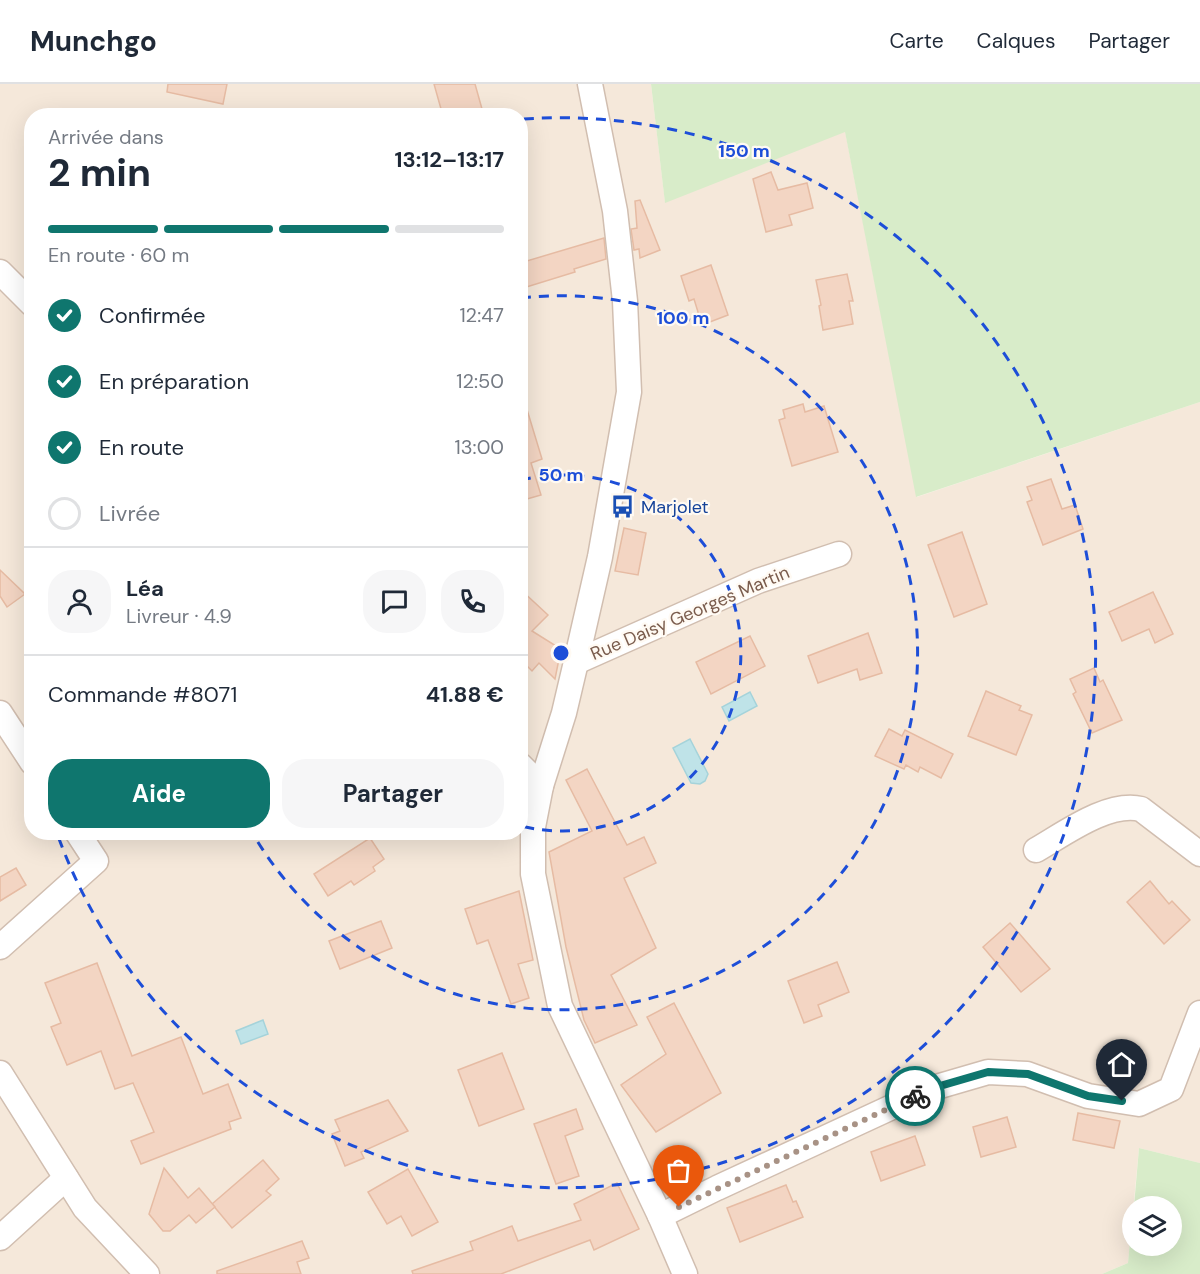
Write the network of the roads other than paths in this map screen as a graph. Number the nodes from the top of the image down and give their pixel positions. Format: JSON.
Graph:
{"nodes":[{"id":1,"x":590,"y":84,"type":"edge"},
{"id":2,"x":0,"y":272,"type":"edge"},
{"id":3,"x":24,"y":296,"type":"edge"},
{"id":4,"x":839,"y":554,"type":"dead end"},
{"id":5,"x":576,"y":662,"type":"junction"},
{"id":6,"x":0,"y":713,"type":"edge"},
{"id":7,"x":24,"y":750,"type":"edge"},
{"id":8,"x":528,"y":773,"type":"edge"},
{"id":9,"x":541,"y":786,"type":"junction"},
{"id":10,"x":83,"y":840,"type":"edge"},
{"id":11,"x":1036,"y":850,"type":"dead end"},
{"id":12,"x":1200,"y":854,"type":"edge"},
{"id":13,"x":0,"y":947,"type":"edge"},
{"id":14,"x":1200,"y":1013,"type":"edge"},
{"id":15,"x":0,"y":1073,"type":"edge"},
{"id":16,"x":66,"y":1178,"type":"junction"},
{"id":17,"x":660,"y":1216,"type":"junction"},
{"id":18,"x":0,"y":1238,"type":"edge"},
{"id":19,"x":682,"y":1273,"type":"edge"},
{"id":20,"x":147,"y":1274,"type":"edge"}],
"edges":[{"from":1,"to":5,"type":"street","name":"Rue Daisy Georges Martin"},
{"from":2,"to":3,"type":"street"},
{"from":4,"to":5,"type":"street","name":"Rue Daisy Georges Martin"},
{"from":5,"to":9,"type":"street","name":"Rue Daisy Georges Martin"},
{"from":6,"to":7,"type":"street"},
{"from":8,"to":9,"type":"street"},
{"from":9,"to":17,"type":"street","name":"Rue Daisy Georges Martin"},
{"from":10,"to":13,"type":"street"},
{"from":11,"to":12,"type":"street"},
{"from":14,"to":17,"type":"street"},
{"from":15,"to":16,"type":"street"},
{"from":16,"to":18,"type":"street"},
{"from":16,"to":20,"type":"street"},
{"from":17,"to":19,"type":"street","name":"Rue Daisy Georges Martin"}]}
